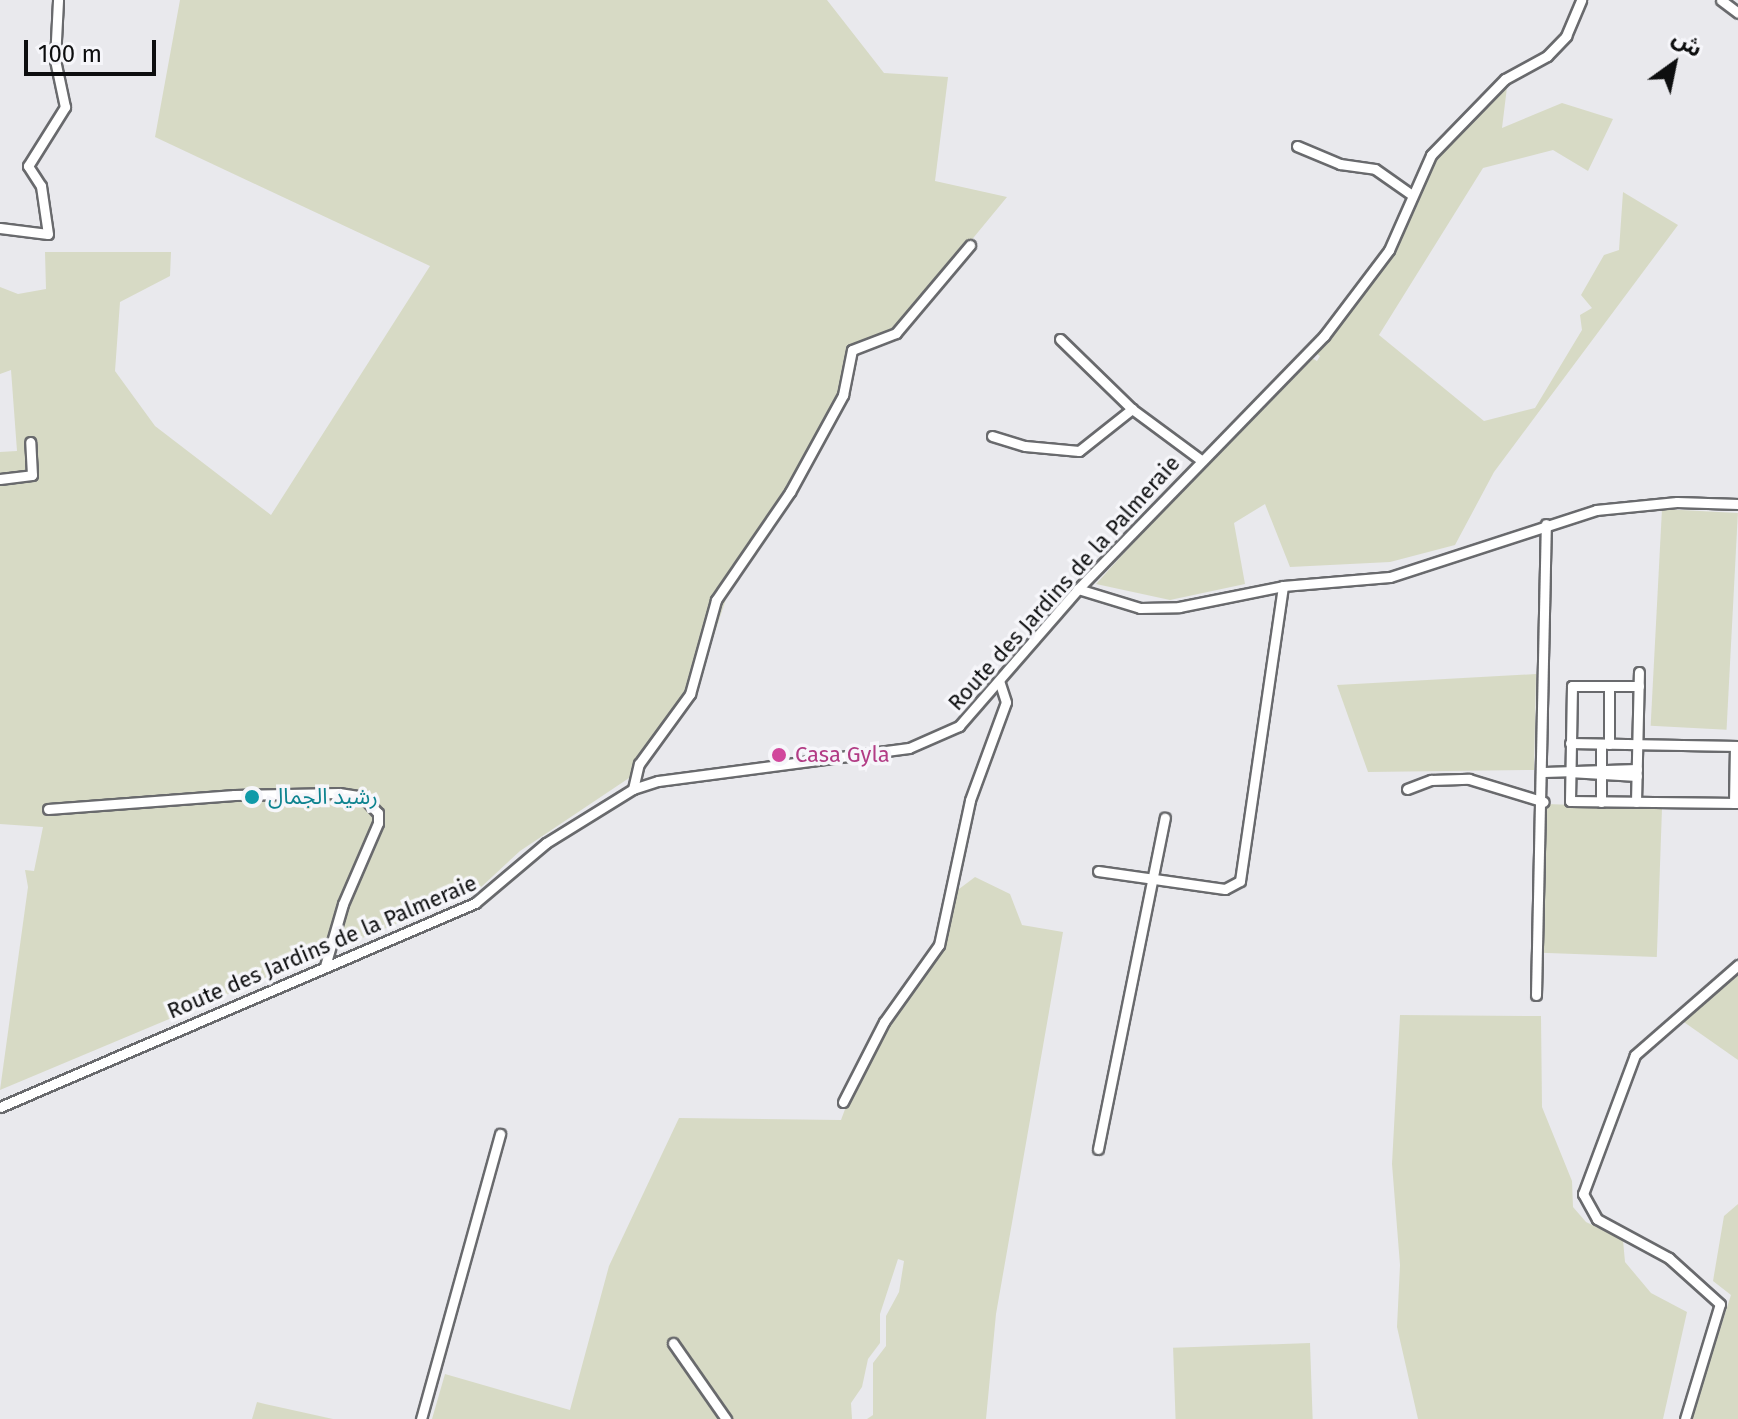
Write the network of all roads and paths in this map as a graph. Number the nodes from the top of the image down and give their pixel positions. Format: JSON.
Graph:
{"nodes":[{"id":1,"x":58,"y":0,"type":"edge"},
{"id":2,"x":1581,"y":0,"type":"edge"},
{"id":3,"x":1721,"y":0,"type":"edge"},
{"id":4,"x":1738,"y":13,"type":"edge"},
{"id":5,"x":1297,"y":146,"type":"dead end"},
{"id":6,"x":1412,"y":195,"type":"junction"},
{"id":7,"x":0,"y":228,"type":"edge"},
{"id":8,"x":970,"y":245,"type":"dead end"},
{"id":9,"x":1060,"y":339,"type":"dead end"},
{"id":10,"x":1132,"y":409,"type":"junction"},
{"id":11,"x":992,"y":436,"type":"dead end"},
{"id":12,"x":30,"y":442,"type":"dead end"},
{"id":13,"x":1201,"y":460,"type":"junction"},
{"id":14,"x":0,"y":479,"type":"edge"},
{"id":15,"x":1738,"y":504,"type":"edge"},
{"id":16,"x":1546,"y":524,"type":"junction"},
{"id":17,"x":1283,"y":586,"type":"junction"},
{"id":18,"x":1078,"y":589,"type":"junction"},
{"id":19,"x":1639,"y":672,"type":"dead end"},
{"id":20,"x":999,"y":681,"type":"junction"},
{"id":21,"x":1609,"y":686,"type":"junction"},
{"id":22,"x":1639,"y":686,"type":"junction"},
{"id":23,"x":1570,"y":743,"type":"junction"},
{"id":24,"x":1605,"y":744,"type":"junction"},
{"id":25,"x":1638,"y":744,"type":"junction"},
{"id":26,"x":1736,"y":746,"type":"edge"},
{"id":27,"x":1544,"y":772,"type":"junction"},
{"id":28,"x":1569,"y":772,"type":"junction"},
{"id":29,"x":1601,"y":772,"type":"junction"},
{"id":30,"x":1637,"y":772,"type":"junction"},
{"id":31,"x":633,"y":789,"type":"junction"},
{"id":32,"x":1407,"y":789,"type":"dead end"},
{"id":33,"x":1544,"y":802,"type":"junction"},
{"id":34,"x":1601,"y":802,"type":"junction"},
{"id":35,"x":1636,"y":802,"type":"junction"},
{"id":36,"x":1736,"y":803,"type":"edge"},
{"id":37,"x":48,"y":809,"type":"dead end"},
{"id":38,"x":1165,"y":818,"type":"dead end"},
{"id":39,"x":1098,"y":871,"type":"dead end"},
{"id":40,"x":1155,"y":879,"type":"junction"},
{"id":41,"x":1738,"y":965,"type":"edge"},
{"id":42,"x":325,"y":966,"type":"junction"},
{"id":43,"x":1536,"y":995,"type":"dead end"},
{"id":44,"x":843,"y":1102,"type":"dead end"},
{"id":45,"x":0,"y":1107,"type":"edge"},
{"id":46,"x":500,"y":1134,"type":"dead end"},
{"id":47,"x":1098,"y":1149,"type":"dead end"},
{"id":48,"x":673,"y":1343,"type":"dead end"},
{"id":49,"x":421,"y":1419,"type":"edge"},
{"id":50,"x":726,"y":1419,"type":"edge"},
{"id":51,"x":1685,"y":1419,"type":"edge"}],
"edges":[{"from":1,"to":7,"type":"street"},
{"from":2,"to":6,"type":"street","name":"Route des Jardins de la Palmeraie"},
{"from":3,"to":4,"type":"street"},
{"from":5,"to":6,"type":"street"},
{"from":6,"to":13,"type":"street","name":"Route des Jardins de la Palmeraie"},
{"from":8,"to":31,"type":"street"},
{"from":9,"to":10,"type":"street"},
{"from":10,"to":11,"type":"street"},
{"from":10,"to":13,"type":"street"},
{"from":12,"to":14,"type":"street"},
{"from":13,"to":18,"type":"street","name":"Route des Jardins de la Palmeraie"},
{"from":15,"to":16,"type":"street"},
{"from":16,"to":17,"type":"street"},
{"from":16,"to":27,"type":"street"},
{"from":17,"to":18,"type":"street"},
{"from":17,"to":40,"type":"street"},
{"from":18,"to":20,"type":"street","name":"Route des Jardins de la Palmeraie"},
{"from":19,"to":22,"type":"street"},
{"from":20,"to":31,"type":"street","name":"Route des Jardins de la Palmeraie"},
{"from":20,"to":44,"type":"street"},
{"from":21,"to":22,"type":"street"},
{"from":21,"to":23,"type":"street"},
{"from":21,"to":24,"type":"street"},
{"from":22,"to":25,"type":"street"},
{"from":23,"to":24,"type":"street"},
{"from":23,"to":28,"type":"street"},
{"from":24,"to":25,"type":"street"},
{"from":24,"to":29,"type":"street"},
{"from":25,"to":26,"type":"street"},
{"from":25,"to":30,"type":"street"},
{"from":26,"to":36,"type":"street"},
{"from":27,"to":28,"type":"street"},
{"from":27,"to":33,"type":"street"},
{"from":28,"to":29,"type":"street"},
{"from":28,"to":34,"type":"street"},
{"from":29,"to":30,"type":"street"},
{"from":29,"to":34,"type":"street"},
{"from":30,"to":35,"type":"street"},
{"from":31,"to":42,"type":"street","name":"Route des Jardins de la Palmeraie"},
{"from":32,"to":33,"type":"street"},
{"from":33,"to":43,"type":"street"},
{"from":34,"to":35,"type":"street"},
{"from":35,"to":36,"type":"street"},
{"from":37,"to":42,"type":"street"},
{"from":38,"to":40,"type":"street"},
{"from":39,"to":40,"type":"street"},
{"from":40,"to":47,"type":"street"},
{"from":41,"to":51,"type":"street"},
{"from":42,"to":45,"type":"street","name":"Route des Jardins de la Palmeraie"},
{"from":46,"to":49,"type":"street"},
{"from":48,"to":50,"type":"street"}]}
